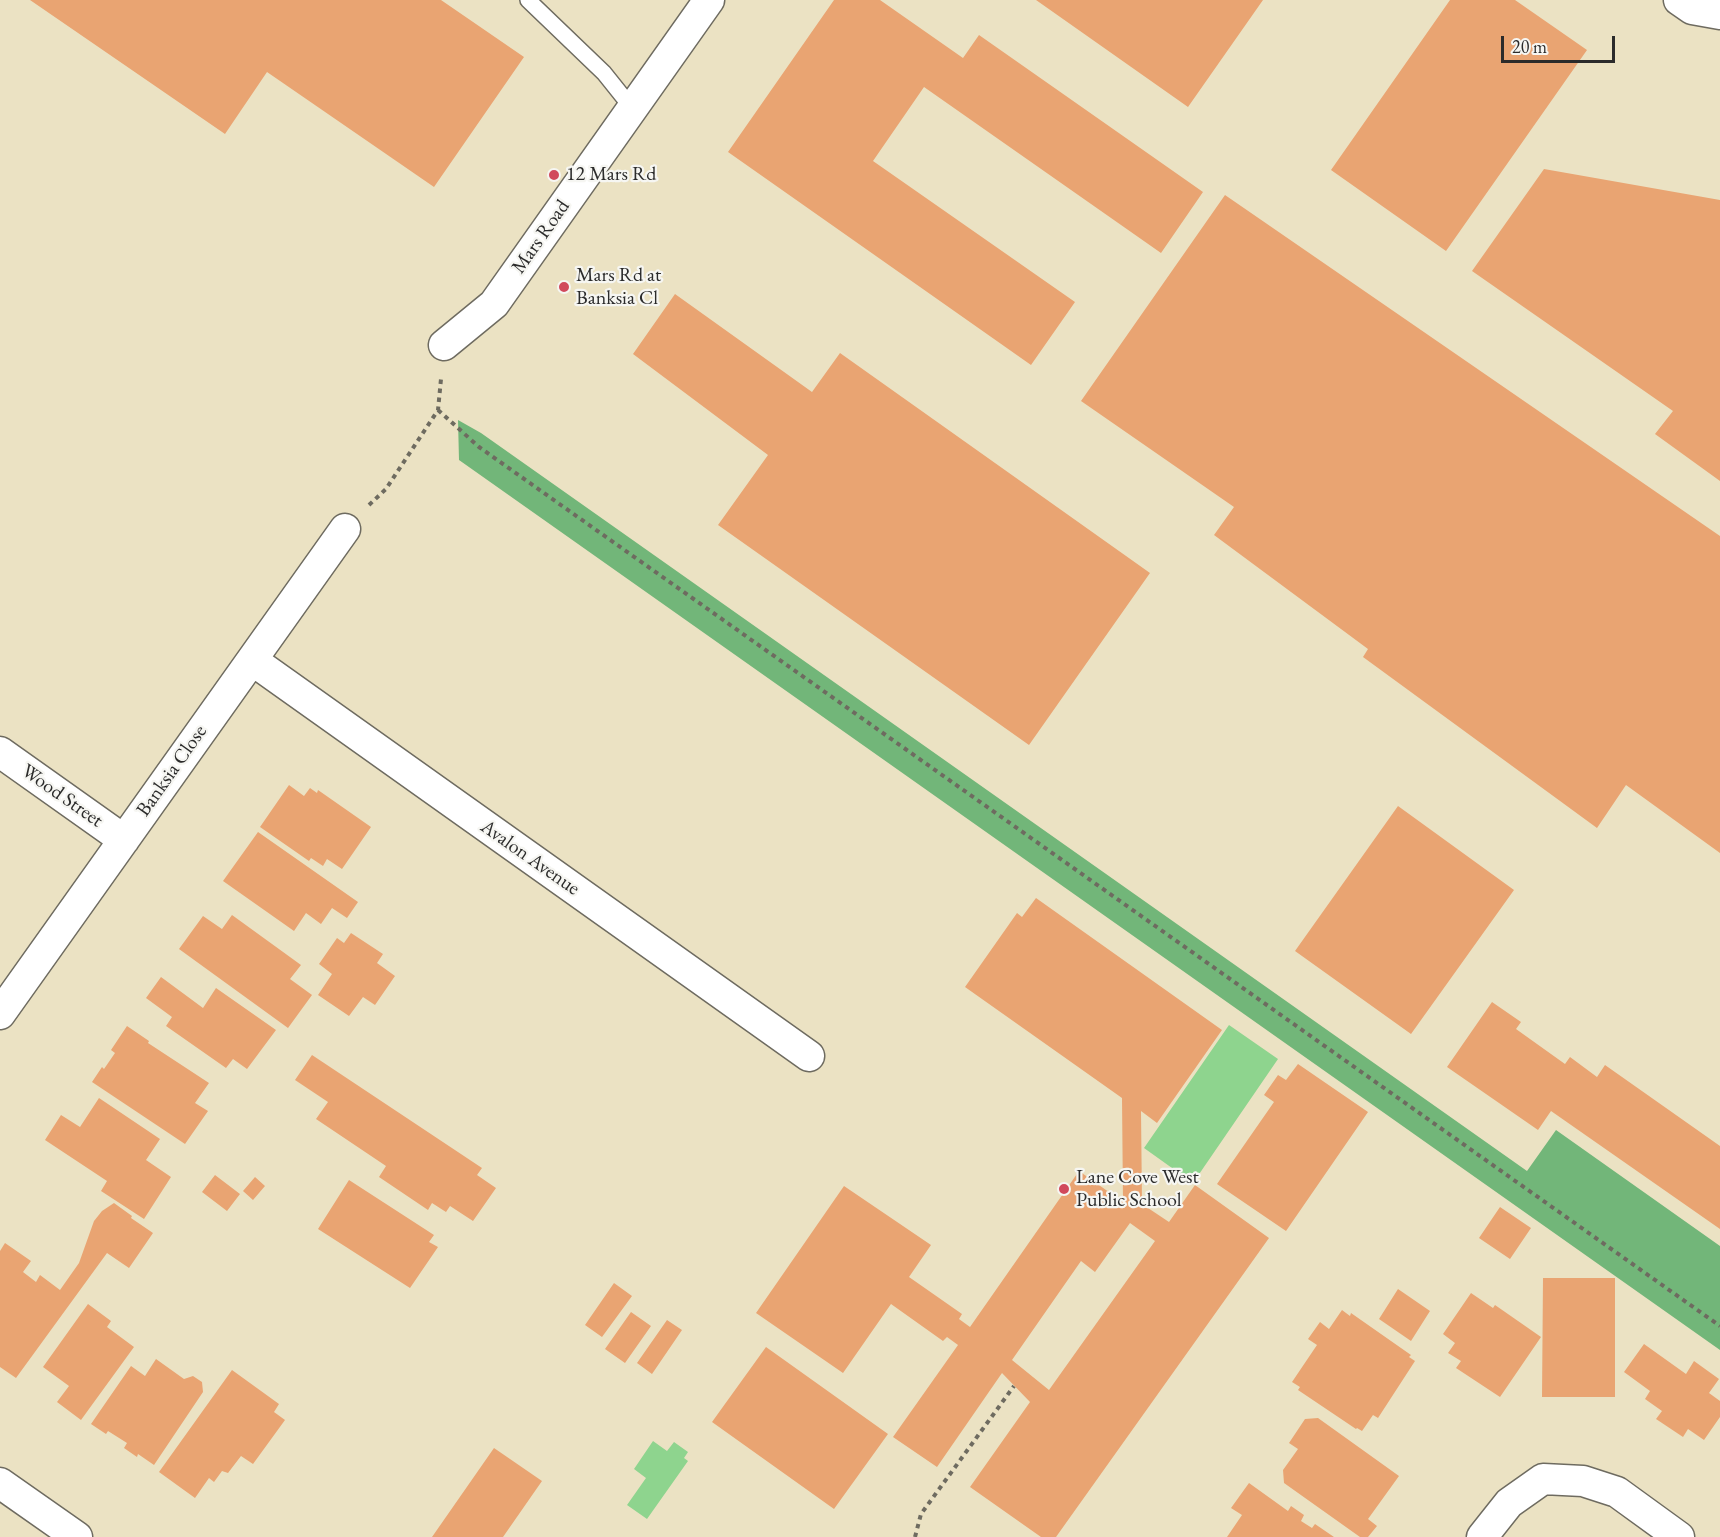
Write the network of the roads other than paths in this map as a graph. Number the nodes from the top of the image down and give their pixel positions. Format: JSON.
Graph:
{"nodes":[{"id":1,"x":528,"y":0,"type":"edge"},
{"id":2,"x":709,"y":0,"type":"edge"},
{"id":3,"x":1679,"y":0,"type":"edge"},
{"id":4,"x":1720,"y":14,"type":"edge"},
{"id":5,"x":632,"y":108,"type":"junction"},
{"id":6,"x":444,"y":345,"type":"road end"},
{"id":7,"x":345,"y":529,"type":"road end"},
{"id":8,"x":252,"y":660,"type":"junction"},
{"id":9,"x":0,"y":752,"type":"edge"},
{"id":10,"x":124,"y":840,"type":"junction"},
{"id":11,"x":0,"y":1014,"type":"edge"},
{"id":12,"x":809,"y":1056,"type":"dead end"},
{"id":13,"x":0,"y":1483,"type":"edge"},
{"id":14,"x":77,"y":1537,"type":"edge"},
{"id":15,"x":1482,"y":1537,"type":"edge"},
{"id":16,"x":1679,"y":1537,"type":"edge"}],
"edges":[{"from":1,"to":5,"type":"lane"},
{"from":2,"to":5,"type":"street","name":"Mars Road"},
{"from":3,"to":4,"type":"street"},
{"from":5,"to":6,"type":"street","name":"Mars Road"},
{"from":7,"to":8,"type":"street","name":"Banksia Close"},
{"from":8,"to":10,"type":"street","name":"Banksia Close"},
{"from":8,"to":12,"type":"street","name":"Avalon Avenue"},
{"from":9,"to":10,"type":"street","name":"Wood Street"},
{"from":10,"to":11,"type":"street","name":"Banksia Close"},
{"from":13,"to":14,"type":"street"},
{"from":15,"to":16,"type":"street"}]}
